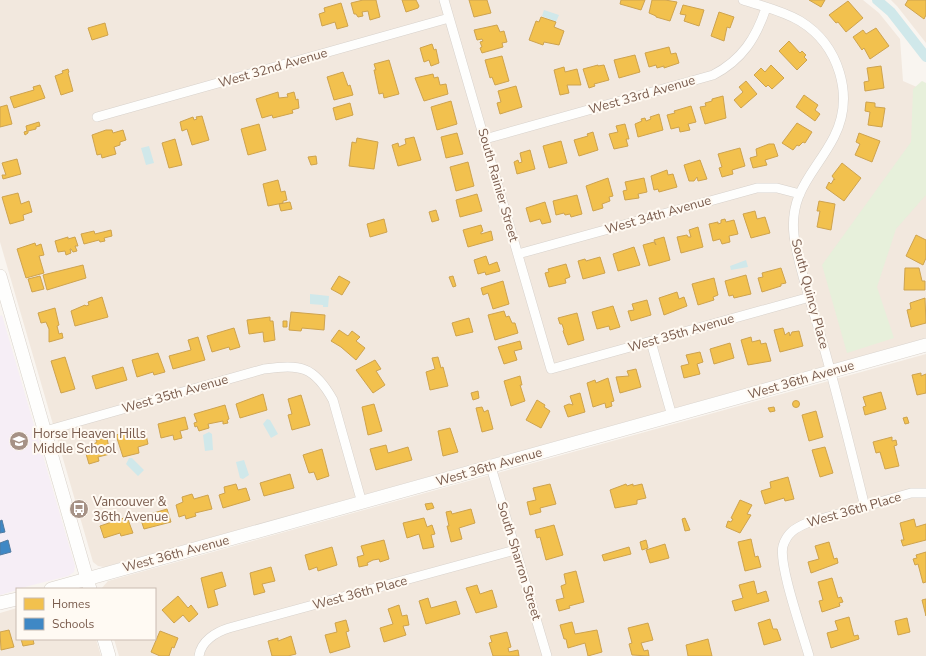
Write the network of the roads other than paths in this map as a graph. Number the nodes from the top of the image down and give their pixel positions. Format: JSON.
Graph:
{"nodes":[{"id":1,"x":444,"y":0,"type":"edge"},
{"id":2,"x":743,"y":0,"type":"edge"},
{"id":3,"x":766,"y":8,"type":"junction"},
{"id":4,"x":450,"y":18,"type":"junction"},
{"id":5,"x":97,"y":117,"type":"dead end"},
{"id":6,"x":485,"y":139,"type":"junction"},
{"id":7,"x":800,"y":194,"type":"junction"},
{"id":8,"x":518,"y":254,"type":"junction"},
{"id":9,"x":0,"y":276,"type":"edge"},
{"id":10,"x":810,"y":297,"type":"junction"},
{"id":11,"x":651,"y":342,"type":"junction"},
{"id":12,"x":926,"y":345,"type":"edge"},
{"id":13,"x":551,"y":369,"type":"joint"},
{"id":14,"x":831,"y":372,"type":"junction"},
{"id":15,"x":672,"y":416,"type":"junction"},
{"id":16,"x":45,"y":431,"type":"junction"},
{"id":17,"x":491,"y":466,"type":"junction"},
{"id":18,"x":926,"y":493,"type":"edge"},
{"id":19,"x":362,"y":503,"type":"junction"},
{"id":20,"x":865,"y":506,"type":"junction"},
{"id":21,"x":515,"y":550,"type":"junction"},
{"id":22,"x":88,"y":584,"type":"edge"},
{"id":23,"x":58,"y":588,"type":"edge"},
{"id":24,"x":16,"y":598,"type":"edge"},
{"id":25,"x":0,"y":603,"type":"edge"},
{"id":26,"x":104,"y":640,"type":"edge"},
{"id":27,"x":109,"y":656,"type":"edge"},
{"id":28,"x":199,"y":656,"type":"edge"},
{"id":29,"x":547,"y":656,"type":"edge"},
{"id":30,"x":809,"y":656,"type":"edge"}],
"edges":[{"from":1,"to":4,"type":"street","name":"South Rainier Street"},
{"from":2,"to":3,"type":"street","name":"South Quincy Place"},
{"from":3,"to":6,"type":"street","name":"West 33rd Avenue"},
{"from":3,"to":7,"type":"street","name":"South Quincy Place"},
{"from":4,"to":5,"type":"street","name":"West 32nd Avenue"},
{"from":4,"to":6,"type":"street","name":"South Rainier Street"},
{"from":6,"to":8,"type":"street","name":"South Rainier Street"},
{"from":7,"to":8,"type":"street","name":"West 34th Avenue"},
{"from":7,"to":10,"type":"street","name":"South Quincy Place"},
{"from":8,"to":13,"type":"street","name":"South Rainier Street"},
{"from":9,"to":16,"type":"street"},
{"from":10,"to":11,"type":"street","name":"West 35th Avenue"},
{"from":10,"to":14,"type":"street","name":"South Quincy Place"},
{"from":11,"to":13,"type":"street","name":"West 35th Avenue"},
{"from":11,"to":15,"type":"street"},
{"from":12,"to":14,"type":"street","name":"West 36th Avenue"},
{"from":14,"to":15,"type":"street","name":"West 36th Avenue"},
{"from":14,"to":20,"type":"street","name":"South Quincy Place"},
{"from":15,"to":17,"type":"street","name":"West 36th Avenue"},
{"from":16,"to":19,"type":"street","name":"West 35th Avenue"},
{"from":16,"to":22,"type":"street"},
{"from":17,"to":19,"type":"street","name":"West 36th Avenue"},
{"from":17,"to":21,"type":"street","name":"South Sharron Street"},
{"from":18,"to":20,"type":"street","name":"West 36th Place"},
{"from":19,"to":22,"type":"street","name":"West 36th Avenue"},
{"from":20,"to":30,"type":"street","name":"West 36th Place"},
{"from":21,"to":28,"type":"street","name":"West 36th Place"},
{"from":21,"to":29,"type":"street","name":"South Sharron Street"},
{"from":22,"to":23,"type":"street","name":"West 36th Avenue"},
{"from":24,"to":25,"type":"street"},
{"from":26,"to":27,"type":"street"}]}
